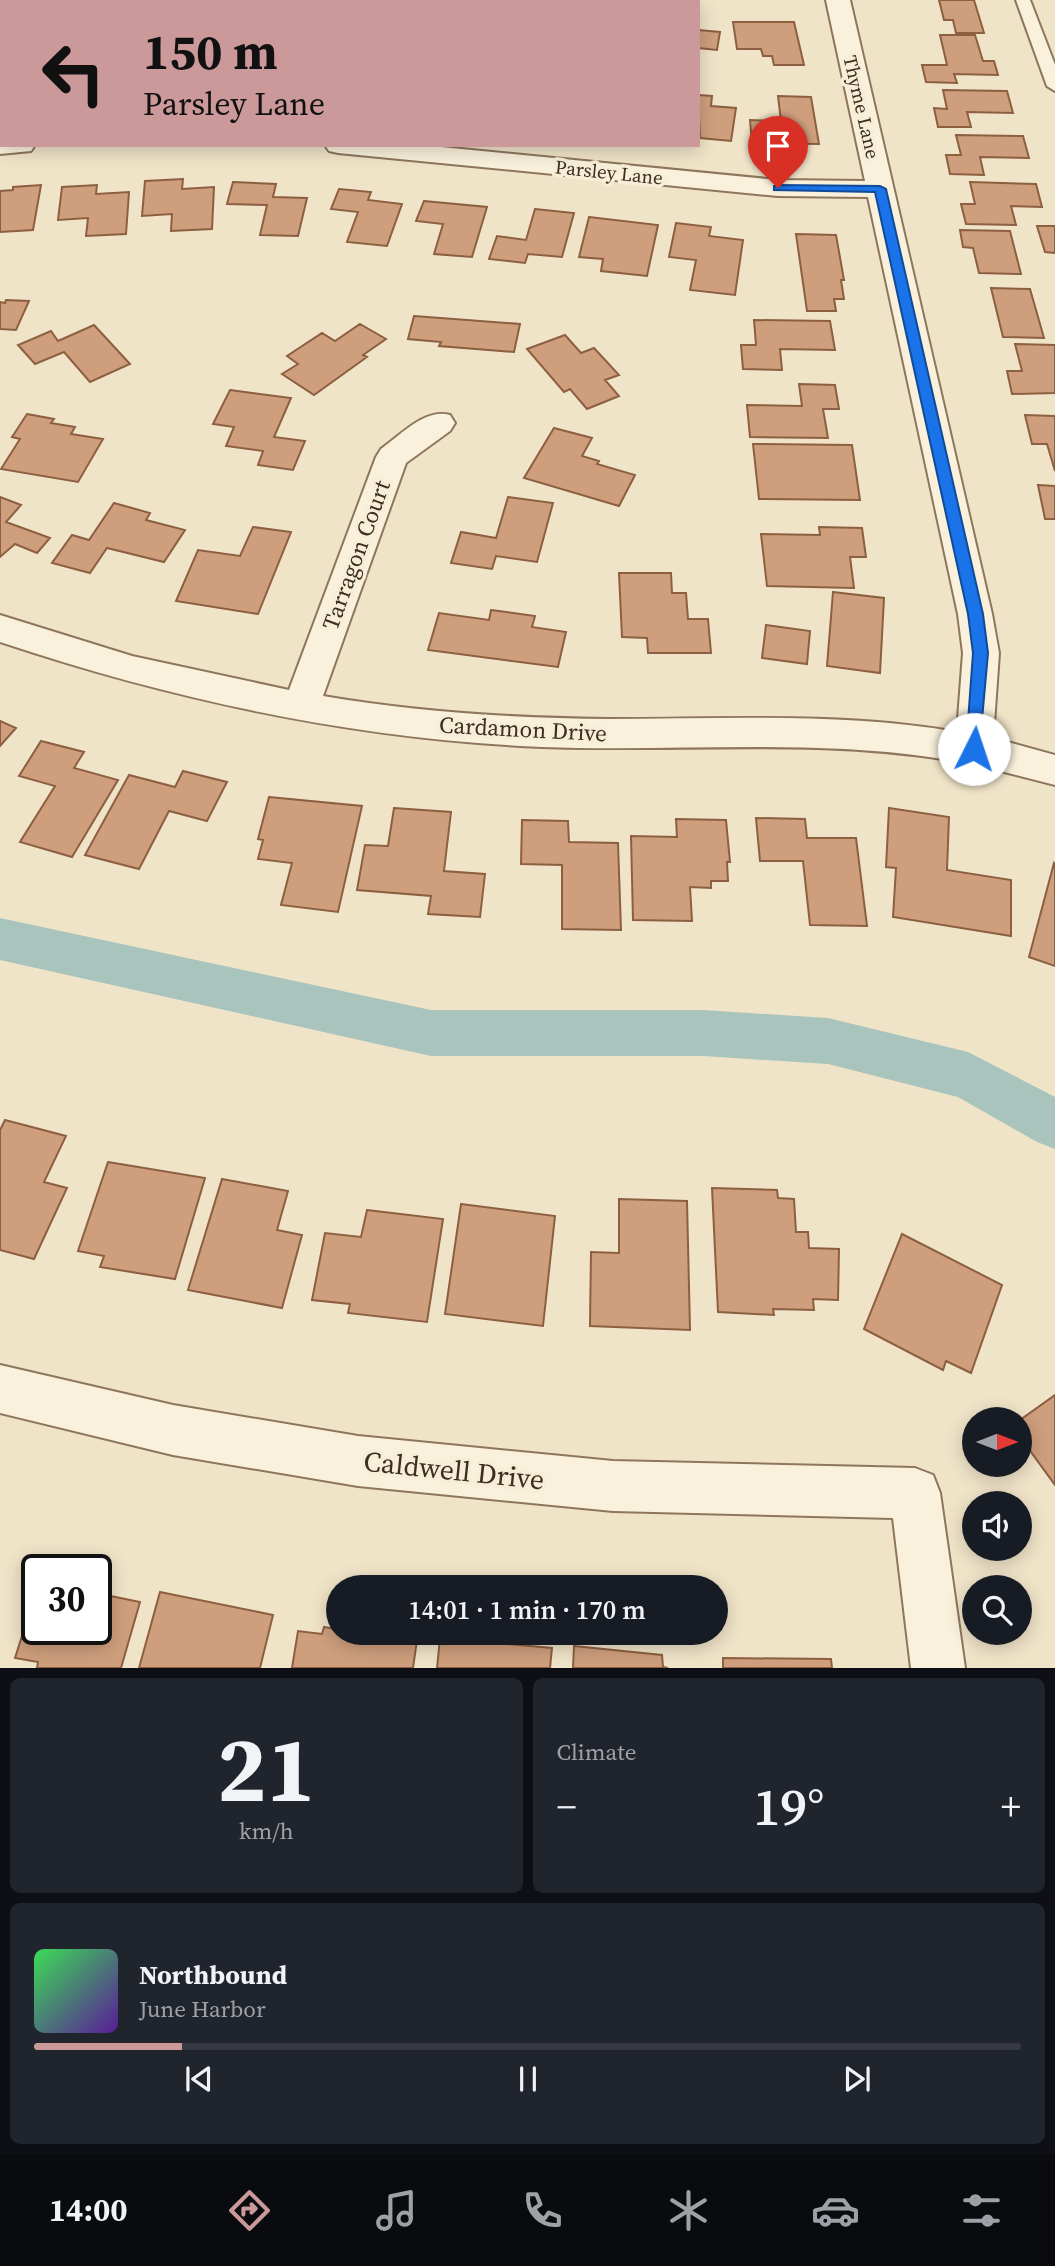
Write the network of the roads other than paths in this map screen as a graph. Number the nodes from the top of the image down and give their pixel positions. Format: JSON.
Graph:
{"nodes":[{"id":1,"x":838,"y":0,"type":"edge"},
{"id":2,"x":1023,"y":0,"type":"edge"},
{"id":3,"x":1055,"y":86,"type":"edge"},
{"id":4,"x":358,"y":147,"type":"edge"},
{"id":5,"x":880,"y":189,"type":"junction"},
{"id":6,"x":439,"y":423,"type":"dead end"},
{"id":7,"x":0,"y":628,"type":"edge"},
{"id":8,"x":300,"y":708,"type":"junction"},
{"id":9,"x":974,"y":749,"type":"junction"},
{"id":10,"x":1055,"y":770,"type":"edge"},
{"id":11,"x":0,"y":1389,"type":"edge"},
{"id":12,"x":938,"y":1668,"type":"edge"}],
"edges":[{"from":1,"to":5,"type":"street","name":"Thyme Lane"},
{"from":2,"to":3,"type":"lane"},
{"from":4,"to":5,"type":"street","name":"Parsley Lane"},
{"from":5,"to":9,"type":"street","name":"Thyme Lane"},
{"from":6,"to":8,"type":"street","name":"Tarragon Court"},
{"from":7,"to":8,"type":"street","name":"Cardamon Drive"},
{"from":8,"to":9,"type":"street","name":"Cardamon Drive"},
{"from":9,"to":10,"type":"street","name":"Cardamon Drive"},
{"from":11,"to":12,"type":"street","name":"Caldwell Drive"}]}
